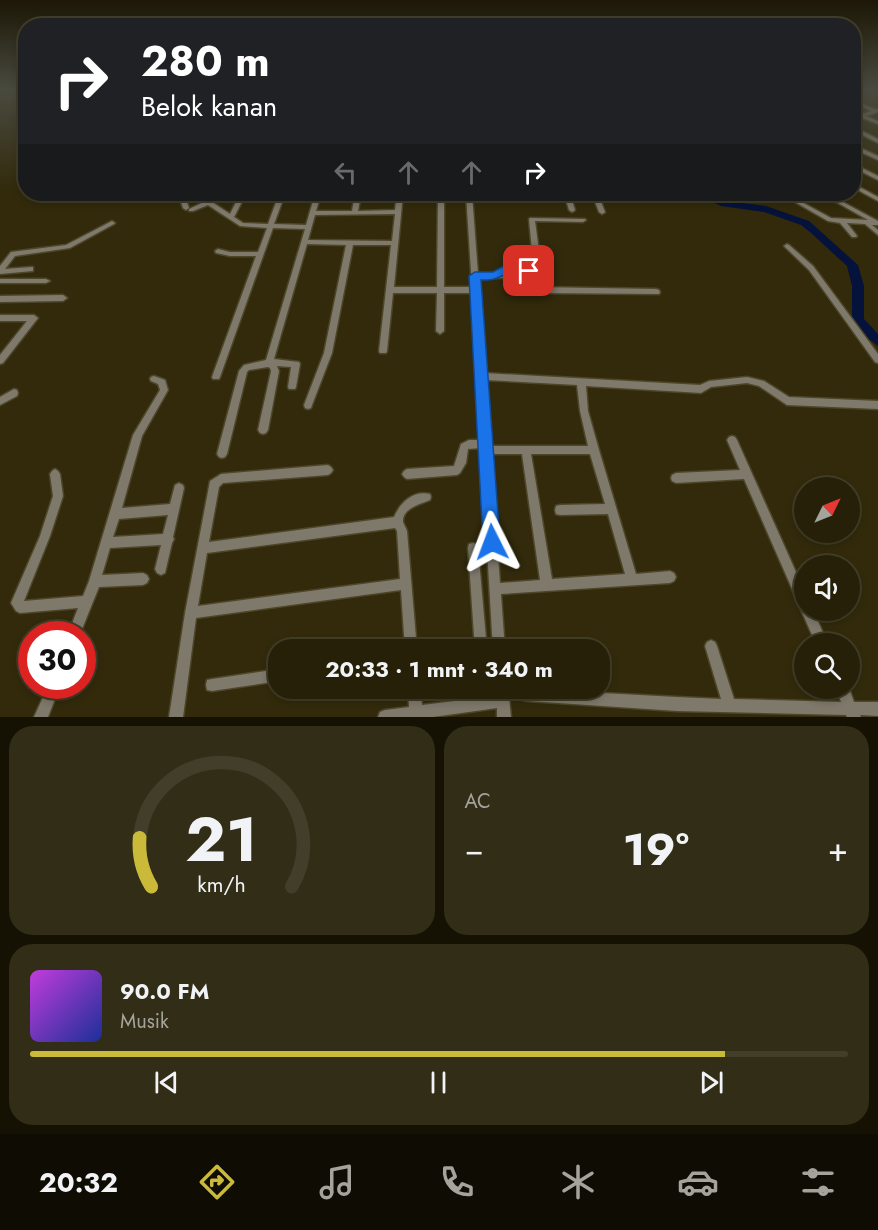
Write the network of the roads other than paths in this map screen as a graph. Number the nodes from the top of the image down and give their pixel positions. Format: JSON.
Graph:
{"nodes":[{"id":1,"x":861,"y":132,"type":"edge"},
{"id":2,"x":878,"y":141,"type":"edge"},
{"id":3,"x":861,"y":150,"type":"edge"},
{"id":4,"x":878,"y":158,"type":"edge"},
{"id":5,"x":861,"y":170,"type":"edge"},
{"id":6,"x":878,"y":178,"type":"edge"},
{"id":7,"x":861,"y":190,"type":"edge"},
{"id":8,"x":878,"y":199,"type":"edge"},
{"id":9,"x":184,"y":201,"type":"edge"},
{"id":10,"x":239,"y":201,"type":"edge"},
{"id":11,"x":279,"y":201,"type":"edge"},
{"id":12,"x":316,"y":201,"type":"edge"},
{"id":13,"x":357,"y":201,"type":"edge"},
{"id":14,"x":399,"y":201,"type":"edge"},
{"id":15,"x":441,"y":201,"type":"edge"},
{"id":16,"x":470,"y":201,"type":"edge"},
{"id":17,"x":569,"y":201,"type":"edge"},
{"id":18,"x":598,"y":201,"type":"edge"},
{"id":19,"x":796,"y":201,"type":"edge"},
{"id":20,"x":838,"y":201,"type":"edge"},
{"id":21,"x":209,"y":202,"type":"joint"},
{"id":22,"x":572,"y":210,"type":"dead end"},
{"id":23,"x":355,"y":212,"type":"junction"},
{"id":24,"x":398,"y":212,"type":"junction"},
{"id":25,"x":602,"y":212,"type":"dead end"},
{"id":26,"x":312,"y":213,"type":"junction"},
{"id":27,"x":231,"y":217,"type":"junction"},
{"id":28,"x":583,"y":220,"type":"dead end"},
{"id":29,"x":842,"y":221,"type":"junction"},
{"id":30,"x":112,"y":223,"type":"dead end"},
{"id":31,"x":866,"y":223,"type":"junction"},
{"id":32,"x":878,"y":223,"type":"edge"},
{"id":33,"x":270,"y":227,"type":"junction"},
{"id":34,"x":308,"y":227,"type":"junction"},
{"id":35,"x":878,"y":233,"type":"edge"},
{"id":36,"x":854,"y":236,"type":"dead end"},
{"id":37,"x":305,"y":242,"type":"junction"},
{"id":38,"x":350,"y":243,"type":"junction"},
{"id":39,"x":395,"y":243,"type":"junction"},
{"id":40,"x":787,"y":246,"type":"dead end"},
{"id":41,"x":218,"y":251,"type":"dead end"},
{"id":42,"x":260,"y":254,"type":"junction"},
{"id":43,"x":31,"y":269,"type":"dead end"},
{"id":44,"x":0,"y":271,"type":"edge"},
{"id":45,"x":475,"y":276,"type":"junction"},
{"id":46,"x":532,"y":277,"type":"junction"},
{"id":47,"x":0,"y":281,"type":"edge"},
{"id":48,"x":46,"y":281,"type":"dead end"},
{"id":49,"x":391,"y":290,"type":"junction"},
{"id":50,"x":441,"y":290,"type":"junction"},
{"id":51,"x":476,"y":290,"type":"junction"},
{"id":52,"x":656,"y":292,"type":"dead end"},
{"id":53,"x":63,"y":298,"type":"dead end"},
{"id":54,"x":0,"y":299,"type":"edge"},
{"id":55,"x":0,"y":318,"type":"edge"},
{"id":56,"x":440,"y":331,"type":"dead end"},
{"id":57,"x":4,"y":350,"type":"edge"},
{"id":58,"x":383,"y":351,"type":"dead end"},
{"id":59,"x":878,"y":360,"type":"edge"},
{"id":60,"x":0,"y":361,"type":"edge"},
{"id":61,"x":269,"y":363,"type":"junction"},
{"id":62,"x":480,"y":376,"type":"junction"},
{"id":63,"x":216,"y":377,"type":"dead end"},
{"id":64,"x":154,"y":379,"type":"dead end"},
{"id":65,"x":581,"y":382,"type":"junction"},
{"id":66,"x":292,"y":387,"type":"dead end"},
{"id":67,"x":14,"y":393,"type":"dead end"},
{"id":68,"x":0,"y":401,"type":"edge"},
{"id":69,"x":308,"y":405,"type":"dead end"},
{"id":70,"x":878,"y":405,"type":"edge"},
{"id":71,"x":263,"y":430,"type":"dead end"},
{"id":72,"x":732,"y":440,"type":"dead end"},
{"id":73,"x":486,"y":447,"type":"junction"},
{"id":74,"x":526,"y":450,"type":"junction"},
{"id":75,"x":594,"y":450,"type":"junction"},
{"id":76,"x":222,"y":454,"type":"dead end"},
{"id":77,"x":328,"y":470,"type":"dead end"},
{"id":78,"x":55,"y":474,"type":"dead end"},
{"id":79,"x":407,"y":474,"type":"dead end"},
{"id":80,"x":747,"y":474,"type":"junction"},
{"id":81,"x":676,"y":478,"type":"dead end"},
{"id":82,"x":178,"y":488,"type":"dead end"},
{"id":83,"x":426,"y":497,"type":"dead end"},
{"id":84,"x":175,"y":509,"type":"junction"},
{"id":85,"x":610,"y":509,"type":"junction"},
{"id":86,"x":560,"y":510,"type":"dead end"},
{"id":87,"x":115,"y":514,"type":"junction"},
{"id":88,"x":398,"y":522,"type":"junction"},
{"id":89,"x":169,"y":539,"type":"junction"},
{"id":90,"x":106,"y":543,"type":"junction"},
{"id":91,"x":203,"y":548,"type":"junction"},
{"id":92,"x":473,"y":548,"type":"dead end"},
{"id":93,"x":161,"y":569,"type":"dead end"},
{"id":94,"x":670,"y":577,"type":"dead end"},
{"id":95,"x":143,"y":579,"type":"dead end"},
{"id":96,"x":632,"y":580,"type":"junction"},
{"id":97,"x":794,"y":580,"type":"edge"},
{"id":98,"x":95,"y":581,"type":"junction"},
{"id":99,"x":406,"y":584,"type":"junction"},
{"id":100,"x":547,"y":586,"type":"junction"},
{"id":101,"x":494,"y":589,"type":"junction"},
{"id":102,"x":86,"y":602,"type":"junction"},
{"id":103,"x":191,"y":613,"type":"junction"},
{"id":104,"x":79,"y":621,"type":"edge"},
{"id":105,"x":410,"y":639,"type":"edge"},
{"id":106,"x":481,"y":639,"type":"edge"},
{"id":107,"x":498,"y":639,"type":"edge"},
{"id":108,"x":711,"y":646,"type":"dead end"},
{"id":109,"x":268,"y":677,"type":"edge"},
{"id":110,"x":212,"y":685,"type":"dead end"},
{"id":111,"x":49,"y":699,"type":"edge"},
{"id":112,"x":415,"y":699,"type":"edge"},
{"id":113,"x":486,"y":699,"type":"edge"},
{"id":114,"x":494,"y":699,"type":"edge"},
{"id":115,"x":503,"y":699,"type":"edge"},
{"id":116,"x":608,"y":699,"type":"edge"},
{"id":117,"x":486,"y":703,"type":"junction"},
{"id":118,"x":729,"y":705,"type":"junction"},
{"id":119,"x":878,"y":708,"type":"edge"},
{"id":120,"x":852,"y":712,"type":"edge"},
{"id":121,"x":416,"y":713,"type":"junction"},
{"id":122,"x":41,"y":717,"type":"edge"},
{"id":123,"x":176,"y":717,"type":"edge"},
{"id":124,"x":385,"y":717,"type":"edge"},
{"id":125,"x":504,"y":717,"type":"edge"}],
"edges":[{"from":1,"to":2,"type":"street"},
{"from":3,"to":4,"type":"street"},
{"from":5,"to":6,"type":"street"},
{"from":7,"to":8,"type":"street"},
{"from":9,"to":21,"type":"street"},
{"from":10,"to":27,"type":"street"},
{"from":11,"to":33,"type":"street"},
{"from":12,"to":26,"type":"street"},
{"from":13,"to":23,"type":"street"},
{"from":14,"to":24,"type":"street"},
{"from":15,"to":50,"type":"street"},
{"from":16,"to":45,"type":"street"},
{"from":17,"to":22,"type":"street"},
{"from":18,"to":25,"type":"street"},
{"from":19,"to":29,"type":"street"},
{"from":20,"to":32,"type":"street"},
{"from":21,"to":27,"type":"street"},
{"from":23,"to":24,"type":"street"},
{"from":23,"to":26,"type":"street"},
{"from":24,"to":39,"type":"street"},
{"from":26,"to":34,"type":"street"},
{"from":27,"to":33,"type":"street"},
{"from":28,"to":46,"type":"street"},
{"from":29,"to":31,"type":"street"},
{"from":29,"to":36,"type":"street"},
{"from":30,"to":44,"type":"street"},
{"from":31,"to":32,"type":"street"},
{"from":31,"to":35,"type":"street"},
{"from":33,"to":34,"type":"street"},
{"from":33,"to":42,"type":"street"},
{"from":34,"to":37,"type":"street"},
{"from":37,"to":38,"type":"street"},
{"from":37,"to":61,"type":"street"},
{"from":38,"to":39,"type":"street"},
{"from":38,"to":69,"type":"street"},
{"from":39,"to":49,"type":"street"},
{"from":40,"to":59,"type":"street"},
{"from":41,"to":42,"type":"street"},
{"from":42,"to":63,"type":"street"},
{"from":43,"to":44,"type":"street"},
{"from":45,"to":46,"type":"street"},
{"from":45,"to":51,"type":"street"},
{"from":46,"to":52,"type":"street"},
{"from":47,"to":48,"type":"street"},
{"from":49,"to":50,"type":"street"},
{"from":49,"to":58,"type":"street"},
{"from":50,"to":51,"type":"street"},
{"from":50,"to":56,"type":"street"},
{"from":51,"to":62,"type":"street"},
{"from":53,"to":54,"type":"street"},
{"from":55,"to":57,"type":"street"},
{"from":57,"to":60,"type":"street"},
{"from":61,"to":66,"type":"street"},
{"from":61,"to":71,"type":"street"},
{"from":61,"to":76,"type":"street"},
{"from":62,"to":65,"type":"street"},
{"from":62,"to":73,"type":"street"},
{"from":64,"to":87,"type":"street"},
{"from":65,"to":70,"type":"street"},
{"from":65,"to":75,"type":"street"},
{"from":67,"to":68,"type":"street"},
{"from":72,"to":80,"type":"street"},
{"from":73,"to":74,"type":"street"},
{"from":73,"to":79,"type":"street"},
{"from":73,"to":101,"type":"street"},
{"from":74,"to":75,"type":"street"},
{"from":74,"to":100,"type":"street"},
{"from":75,"to":85,"type":"street"},
{"from":77,"to":91,"type":"street"},
{"from":78,"to":102,"type":"street"},
{"from":80,"to":81,"type":"street"},
{"from":80,"to":97,"type":"street"},
{"from":82,"to":84,"type":"street"},
{"from":83,"to":88,"type":"street"},
{"from":84,"to":87,"type":"street"},
{"from":84,"to":89,"type":"street"},
{"from":85,"to":86,"type":"street"},
{"from":85,"to":96,"type":"street"},
{"from":87,"to":90,"type":"street"},
{"from":88,"to":91,"type":"street"},
{"from":88,"to":99,"type":"street"},
{"from":89,"to":90,"type":"street"},
{"from":89,"to":93,"type":"street"},
{"from":90,"to":98,"type":"street"},
{"from":91,"to":103,"type":"street"},
{"from":92,"to":106,"type":"street"},
{"from":94,"to":96,"type":"street"},
{"from":95,"to":98,"type":"street"},
{"from":96,"to":100,"type":"street"},
{"from":98,"to":102,"type":"street"},
{"from":99,"to":103,"type":"street"},
{"from":99,"to":105,"type":"street"},
{"from":100,"to":101,"type":"street"},
{"from":101,"to":107,"type":"street"},
{"from":102,"to":104,"type":"street"},
{"from":103,"to":123,"type":"street"},
{"from":108,"to":118,"type":"street"},
{"from":109,"to":110,"type":"street"},
{"from":111,"to":122,"type":"street"},
{"from":112,"to":121,"type":"street"},
{"from":113,"to":117,"type":"street"},
{"from":114,"to":117,"type":"street"},
{"from":115,"to":125,"type":"street"},
{"from":116,"to":118,"type":"street"},
{"from":117,"to":121,"type":"street"},
{"from":118,"to":120,"type":"street"},
{"from":119,"to":120,"type":"street"},
{"from":121,"to":124,"type":"street"}]}
